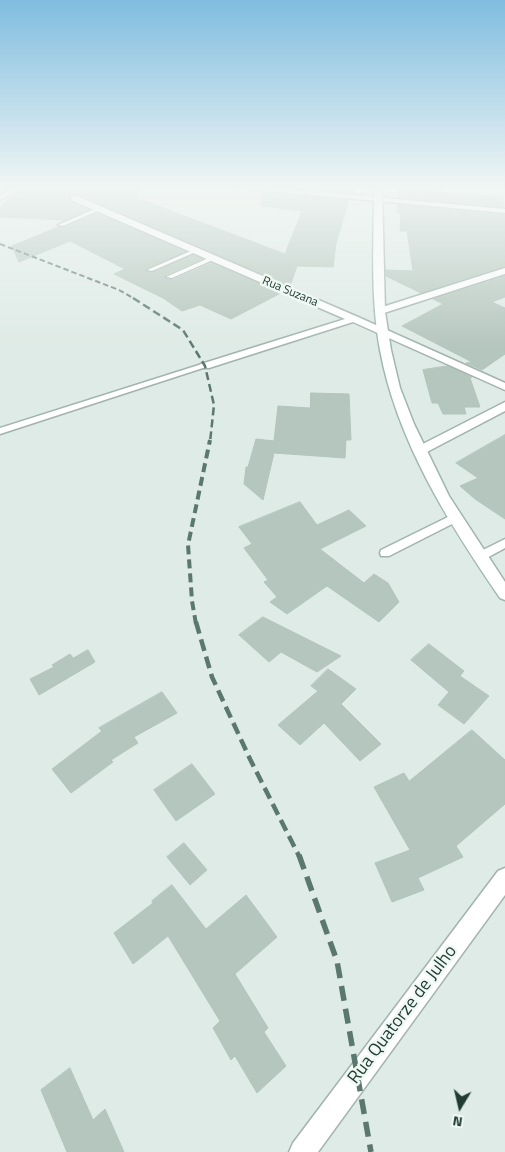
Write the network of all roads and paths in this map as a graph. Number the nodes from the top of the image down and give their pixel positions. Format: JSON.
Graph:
{"nodes":[{"id":1,"x":172,"y":241,"type":"edge"},
{"id":2,"x":379,"y":241,"type":"edge"},
{"id":3,"x":195,"y":251,"type":"junction"},
{"id":4,"x":213,"y":258,"type":"junction"},
{"id":5,"x":150,"y":270,"type":"dead end"},
{"id":6,"x":505,"y":271,"type":"edge"},
{"id":7,"x":170,"y":277,"type":"dead end"},
{"id":8,"x":380,"y":311,"type":"junction"},
{"id":9,"x":354,"y":320,"type":"junction"},
{"id":10,"x":382,"y":332,"type":"junction"},
{"id":11,"x":205,"y":366,"type":"joint"},
{"id":12,"x":505,"y":387,"type":"edge"},
{"id":13,"x":505,"y":406,"type":"edge"},
{"id":14,"x":0,"y":431,"type":"edge"},
{"id":15,"x":419,"y":451,"type":"junction"},
{"id":16,"x":454,"y":518,"type":"junction"},
{"id":17,"x":505,"y":543,"type":"edge"},
{"id":18,"x":385,"y":553,"type":"dead end"},
{"id":19,"x":479,"y":557,"type":"junction"},
{"id":20,"x":505,"y":594,"type":"edge"},
{"id":21,"x":505,"y":878,"type":"edge"},
{"id":22,"x":302,"y":1152,"type":"edge"}],
"edges":[{"from":1,"to":3,"type":"street","name":"Rua Suzana"},
{"from":2,"to":8,"type":"street"},
{"from":3,"to":4,"type":"street","name":"Rua Suzana"},
{"from":3,"to":5,"type":"lane"},
{"from":4,"to":7,"type":"lane"},
{"from":4,"to":9,"type":"street","name":"Rua Suzana"},
{"from":6,"to":8,"type":"street"},
{"from":8,"to":10,"type":"street"},
{"from":9,"to":10,"type":"street","name":"Rua Suzana"},
{"from":9,"to":11,"type":"street"},
{"from":10,"to":12,"type":"street","name":"Rua Suzana"},
{"from":10,"to":15,"type":"street"},
{"from":11,"to":14,"type":"lane"},
{"from":13,"to":15,"type":"street"},
{"from":15,"to":16,"type":"street"},
{"from":16,"to":18,"type":"lane"},
{"from":16,"to":19,"type":"street"},
{"from":17,"to":19,"type":"lane"},
{"from":19,"to":20,"type":"street"},
{"from":21,"to":22,"type":"street","name":"Rua Quatorze de Julho"}]}
